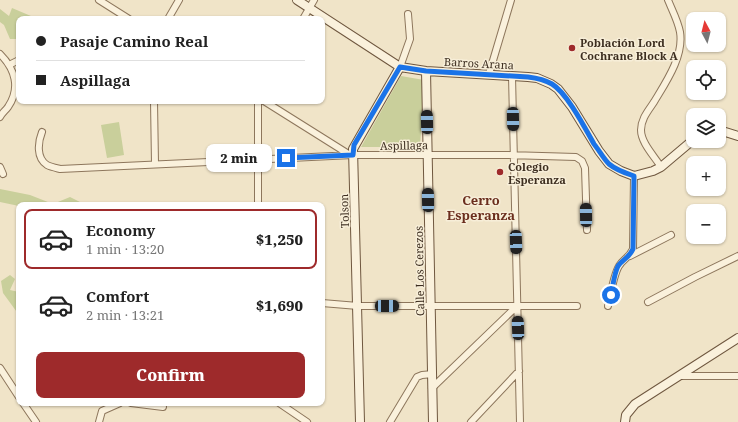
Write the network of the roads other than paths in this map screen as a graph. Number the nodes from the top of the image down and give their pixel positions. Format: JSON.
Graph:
{"nodes":[{"id":1,"x":99,"y":0,"type":"edge"},
{"id":2,"x":179,"y":0,"type":"edge"},
{"id":3,"x":297,"y":0,"type":"edge"},
{"id":4,"x":314,"y":0,"type":"edge"},
{"id":5,"x":511,"y":0,"type":"edge"},
{"id":6,"x":668,"y":0,"type":"edge"},
{"id":7,"x":309,"y":8,"type":"junction"},
{"id":8,"x":408,"y":14,"type":"dead end"},
{"id":9,"x":124,"y":16,"type":"edge"},
{"id":10,"x":170,"y":16,"type":"edge"},
{"id":11,"x":305,"y":16,"type":"edge"},
{"id":12,"x":321,"y":16,"type":"edge"},
{"id":13,"x":325,"y":18,"type":"edge"},
{"id":14,"x":0,"y":54,"type":"edge"},
{"id":15,"x":16,"y":62,"type":"edge"},
{"id":16,"x":9,"y":65,"type":"junction"},
{"id":17,"x":400,"y":67,"type":"junction"},
{"id":18,"x":426,"y":71,"type":"junction"},
{"id":19,"x":489,"y":74,"type":"junction"},
{"id":20,"x":512,"y":76,"type":"junction"},
{"id":21,"x":154,"y":104,"type":"edge"},
{"id":22,"x":258,"y":104,"type":"edge"},
{"id":23,"x":269,"y":104,"type":"edge"},
{"id":24,"x":0,"y":117,"type":"edge"},
{"id":25,"x":42,"y":132,"type":"dead end"},
{"id":26,"x":726,"y":132,"type":"edge"},
{"id":27,"x":738,"y":136,"type":"edge"},
{"id":28,"x":686,"y":146,"type":"edge"},
{"id":29,"x":352,"y":155,"type":"junction"},
{"id":30,"x":428,"y":155,"type":"junction"},
{"id":31,"x":513,"y":155,"type":"junction"},
{"id":32,"x":258,"y":159,"type":"junction"},
{"id":33,"x":154,"y":164,"type":"junction"},
{"id":34,"x":0,"y":167,"type":"edge"},
{"id":35,"x":661,"y":167,"type":"junction"},
{"id":36,"x":3,"y":174,"type":"dead end"},
{"id":37,"x":634,"y":176,"type":"junction"},
{"id":38,"x":258,"y":202,"type":"edge"},
{"id":39,"x":586,"y":230,"type":"dead end"},
{"id":40,"x":671,"y":236,"type":"dead end"},
{"id":41,"x":630,"y":256,"type":"junction"},
{"id":42,"x":738,"y":256,"type":"edge"},
{"id":43,"x":648,"y":302,"type":"dead end"},
{"id":44,"x":325,"y":303,"type":"edge"},
{"id":45,"x":358,"y":306,"type":"junction"},
{"id":46,"x":431,"y":306,"type":"junction"},
{"id":47,"x":517,"y":306,"type":"junction"},
{"id":48,"x":577,"y":306,"type":"dead end"},
{"id":49,"x":608,"y":306,"type":"dead end"},
{"id":50,"x":738,"y":338,"type":"edge"},
{"id":51,"x":0,"y":368,"type":"edge"},
{"id":52,"x":519,"y":371,"type":"junction"},
{"id":53,"x":433,"y":374,"type":"junction"},
{"id":54,"x":678,"y":376,"type":"junction"},
{"id":55,"x":738,"y":376,"type":"edge"},
{"id":56,"x":432,"y":388,"type":"junction"},
{"id":57,"x":16,"y":392,"type":"edge"},
{"id":58,"x":25,"y":406,"type":"edge"},
{"id":59,"x":113,"y":406,"type":"edge"},
{"id":60,"x":155,"y":406,"type":"edge"},
{"id":61,"x":283,"y":406,"type":"edge"},
{"id":62,"x":163,"y":407,"type":"dead end"},
{"id":63,"x":36,"y":422,"type":"edge"},
{"id":64,"x":99,"y":422,"type":"edge"},
{"id":65,"x":307,"y":422,"type":"edge"},
{"id":66,"x":360,"y":422,"type":"edge"},
{"id":67,"x":390,"y":422,"type":"edge"},
{"id":68,"x":433,"y":422,"type":"edge"},
{"id":69,"x":471,"y":422,"type":"edge"},
{"id":70,"x":520,"y":422,"type":"edge"},
{"id":71,"x":625,"y":422,"type":"edge"}],
"edges":[{"from":1,"to":9,"type":"street"},
{"from":2,"to":10,"type":"street"},
{"from":3,"to":7,"type":"street","name":"Barros Arana"},
{"from":4,"to":7,"type":"street"},
{"from":5,"to":19,"type":"street"},
{"from":6,"to":35,"type":"street"},
{"from":7,"to":11,"type":"street"},
{"from":7,"to":12,"type":"street","name":"Barros Arana"},
{"from":8,"to":17,"type":"street","name":"Tolson"},
{"from":13,"to":17,"type":"street","name":"Barros Arana"},
{"from":14,"to":16,"type":"street"},
{"from":15,"to":16,"type":"street"},
{"from":16,"to":24,"type":"street"},
{"from":17,"to":18,"type":"street","name":"Barros Arana"},
{"from":17,"to":29,"type":"street","name":"Tolson"},
{"from":18,"to":19,"type":"street","name":"Barros Arana"},
{"from":18,"to":30,"type":"street","name":"Calle Los Cerezos"},
{"from":19,"to":20,"type":"street","name":"Barros Arana"},
{"from":20,"to":31,"type":"street"},
{"from":20,"to":37,"type":"street","name":"Barros Arana"},
{"from":21,"to":33,"type":"street"},
{"from":22,"to":32,"type":"street"},
{"from":23,"to":29,"type":"street"},
{"from":25,"to":33,"type":"street","name":"Aspillaga"},
{"from":26,"to":27,"type":"street"},
{"from":28,"to":35,"type":"street"},
{"from":29,"to":30,"type":"street","name":"Aspillaga"},
{"from":29,"to":32,"type":"street","name":"Aspillaga"},
{"from":29,"to":45,"type":"street","name":"Tolson"},
{"from":30,"to":31,"type":"street","name":"Aspillaga"},
{"from":30,"to":46,"type":"street","name":"Calle Los Cerezos"},
{"from":31,"to":39,"type":"street","name":"Aspillaga"},
{"from":31,"to":47,"type":"street"},
{"from":32,"to":33,"type":"street","name":"Aspillaga"},
{"from":32,"to":38,"type":"street"},
{"from":34,"to":36,"type":"street"},
{"from":35,"to":37,"type":"street"},
{"from":37,"to":41,"type":"street"},
{"from":40,"to":41,"type":"street"},
{"from":41,"to":49,"type":"street"},
{"from":42,"to":43,"type":"street"},
{"from":44,"to":45,"type":"street"},
{"from":45,"to":46,"type":"street"},
{"from":45,"to":66,"type":"street","name":"Tolson"},
{"from":46,"to":47,"type":"street"},
{"from":46,"to":53,"type":"street","name":"Calle Los Cerezos"},
{"from":47,"to":48,"type":"street"},
{"from":47,"to":52,"type":"street"},
{"from":47,"to":56,"type":"street"},
{"from":50,"to":54,"type":"street"},
{"from":51,"to":57,"type":"street"},
{"from":52,"to":69,"type":"street"},
{"from":52,"to":70,"type":"street"},
{"from":53,"to":56,"type":"street","name":"Calle Los Cerezos"},
{"from":53,"to":67,"type":"street"},
{"from":54,"to":55,"type":"street"},
{"from":54,"to":71,"type":"street"},
{"from":56,"to":68,"type":"street","name":"Calle Los Cerezos"},
{"from":58,"to":63,"type":"street"},
{"from":59,"to":64,"type":"street"},
{"from":60,"to":62,"type":"street"},
{"from":61,"to":65,"type":"street"}]}
